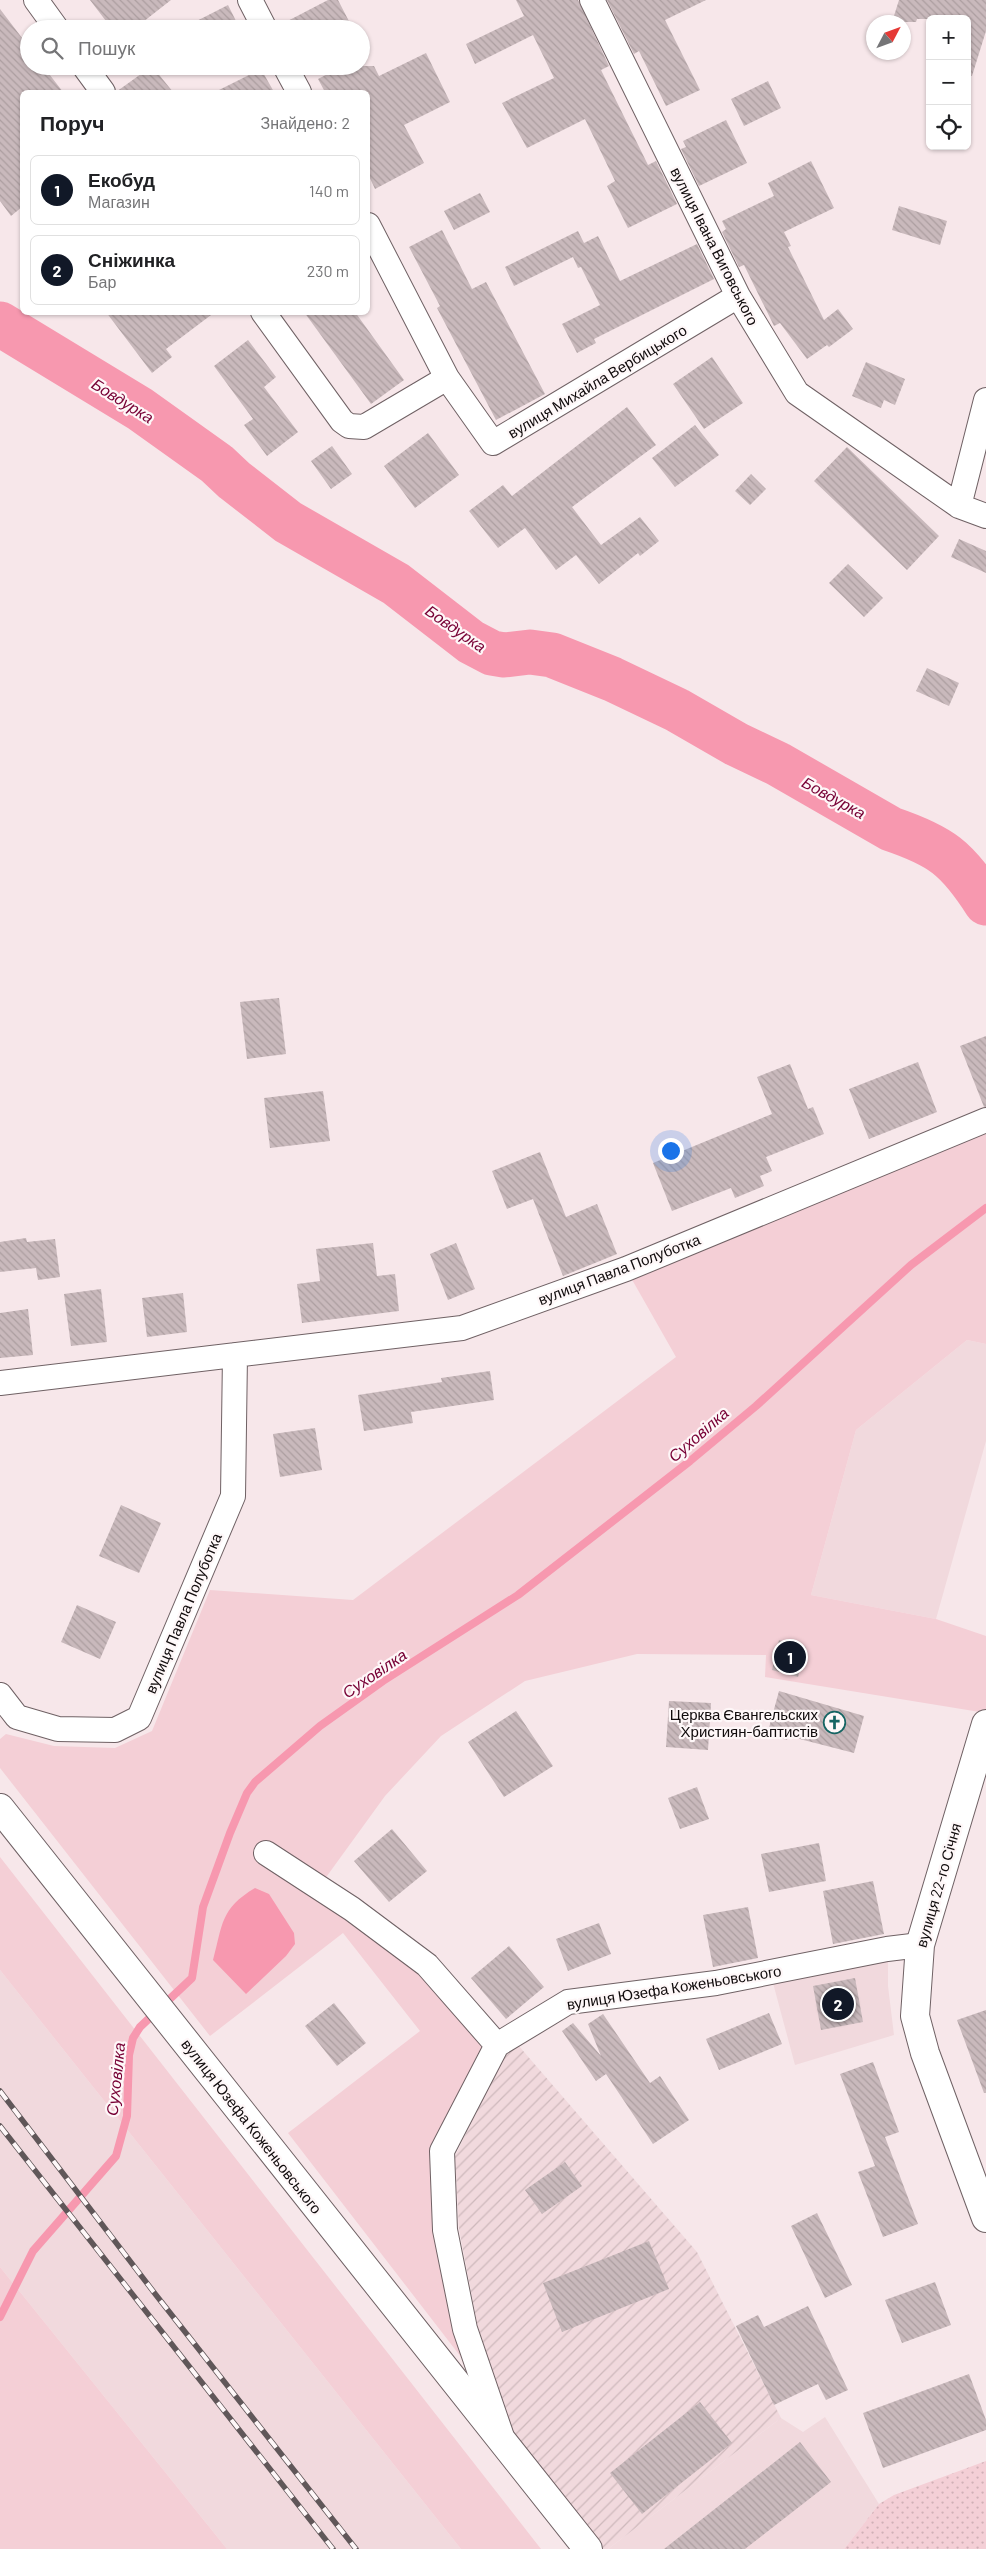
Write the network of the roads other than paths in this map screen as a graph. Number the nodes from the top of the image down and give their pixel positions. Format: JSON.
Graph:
{"nodes":[{"id":1,"x":36,"y":0,"type":"edge"},
{"id":2,"x":250,"y":0,"type":"edge"},
{"id":3,"x":592,"y":0,"type":"edge"},
{"id":4,"x":50,"y":20,"type":"edge"},
{"id":5,"x":260,"y":20,"type":"edge"},
{"id":6,"x":91,"y":75,"type":"edge"},
{"id":7,"x":290,"y":75,"type":"edge"},
{"id":8,"x":102,"y":90,"type":"edge"},
{"id":9,"x":297,"y":90,"type":"edge"},
{"id":10,"x":370,"y":229,"type":"edge"},
{"id":11,"x":738,"y":296,"type":"junction"},
{"id":12,"x":265,"y":315,"type":"edge"},
{"id":13,"x":447,"y":378,"type":"junction"},
{"id":14,"x":986,"y":400,"type":"edge"},
{"id":15,"x":959,"y":506,"type":"junction"},
{"id":16,"x":986,"y":516,"type":"edge"},
{"id":17,"x":986,"y":1120,"type":"edge"},
{"id":18,"x":235,"y":1355,"type":"junction"},
{"id":19,"x":0,"y":1383,"type":"edge"},
{"id":20,"x":0,"y":1695,"type":"edge"},
{"id":21,"x":986,"y":1724,"type":"edge"},
{"id":22,"x":0,"y":1808,"type":"edge"},
{"id":23,"x":266,"y":1853,"type":"dead end"},
{"id":24,"x":920,"y":1945,"type":"junction"},
{"id":25,"x":497,"y":2045,"type":"junction"},
{"id":26,"x":986,"y":2218,"type":"edge"},
{"id":27,"x":504,"y":2443,"type":"junction"},
{"id":28,"x":588,"y":2549,"type":"edge"}],
"edges":[{"from":1,"to":4,"type":"street"},
{"from":2,"to":5,"type":"street"},
{"from":3,"to":11,"type":"street","name":"вулиця Івана Виговського"},
{"from":6,"to":8,"type":"street"},
{"from":7,"to":9,"type":"street"},
{"from":10,"to":13,"type":"street","name":"вулиця Михайла Вербицького"},
{"from":11,"to":13,"type":"street","name":"вулиця Михайла Вербицького"},
{"from":11,"to":15,"type":"street","name":"вулиця Івана Виговського"},
{"from":12,"to":13,"type":"street"},
{"from":14,"to":15,"type":"street"},
{"from":15,"to":16,"type":"street","name":"вулиця Івана Виговського"},
{"from":17,"to":18,"type":"street","name":"вулиця Павла Полуботка"},
{"from":18,"to":19,"type":"street","name":"вулиця Павла Полуботка"},
{"from":18,"to":20,"type":"street","name":"вулиця Павла Полуботка"},
{"from":21,"to":24,"type":"main road","name":"вулиця 22-го Січня"},
{"from":22,"to":27,"type":"main road","name":"вулиця Юзефа Коженьовського"},
{"from":23,"to":25,"type":"street"},
{"from":24,"to":25,"type":"street","name":"вулиця Юзефа Коженьовського"},
{"from":24,"to":26,"type":"main road","name":"вулиця 22-го Січня"},
{"from":25,"to":27,"type":"street","name":"вулиця Юзефа Коженьовського"},
{"from":27,"to":28,"type":"main road","name":"вулиця Юзефа Коженьовського"}]}
